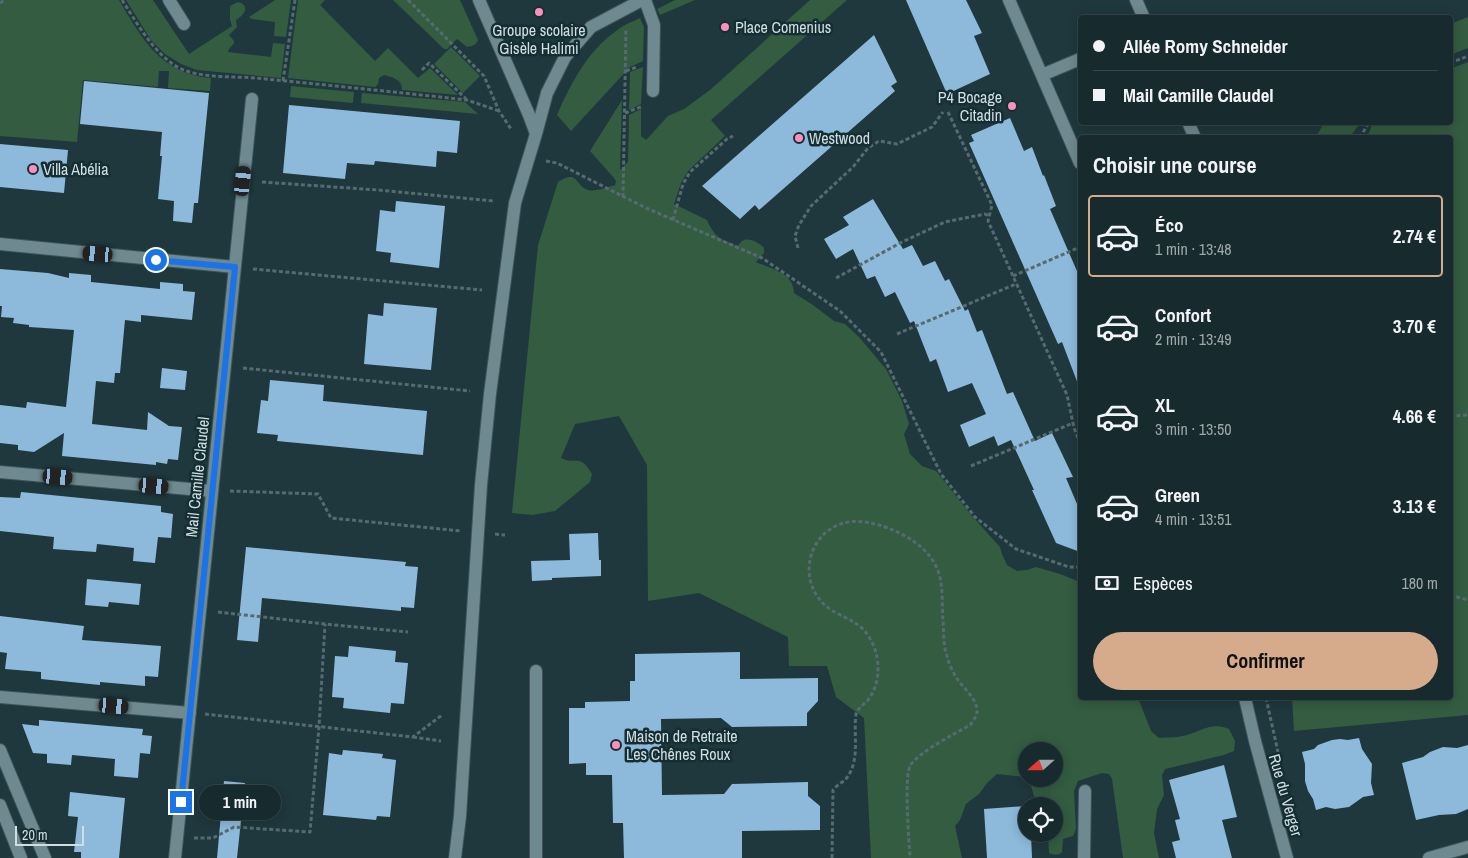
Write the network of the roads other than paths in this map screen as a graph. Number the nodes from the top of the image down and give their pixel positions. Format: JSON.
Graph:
{"nodes":[{"id":1,"x":169,"y":0,"type":"edge"},
{"id":2,"x":479,"y":0,"type":"edge"},
{"id":3,"x":644,"y":0,"type":"edge"},
{"id":4,"x":1009,"y":0,"type":"edge"},
{"id":5,"x":1136,"y":0,"type":"edge"},
{"id":6,"x":1143,"y":15,"type":"edge"},
{"id":7,"x":184,"y":24,"type":"dead end"},
{"id":8,"x":1078,"y":60,"type":"edge"},
{"id":9,"x":1042,"y":75,"type":"junction"},
{"id":10,"x":654,"y":92,"type":"dead end"},
{"id":11,"x":252,"y":99,"type":"dead end"},
{"id":12,"x":536,"y":134,"type":"junction"},
{"id":13,"x":1078,"y":158,"type":"edge"},
{"id":14,"x":0,"y":244,"type":"edge"},
{"id":15,"x":235,"y":267,"type":"junction"},
{"id":16,"x":0,"y":472,"type":"edge"},
{"id":17,"x":212,"y":491,"type":"junction"},
{"id":18,"x":536,"y":671,"type":"dead end"},
{"id":19,"x":0,"y":697,"type":"edge"},
{"id":20,"x":1245,"y":700,"type":"edge"},
{"id":21,"x":190,"y":713,"type":"junction"},
{"id":22,"x":0,"y":750,"type":"edge"},
{"id":23,"x":1085,"y":791,"type":"dead end"},
{"id":24,"x":0,"y":805,"type":"edge"},
{"id":25,"x":1468,"y":847,"type":"edge"},
{"id":26,"x":21,"y":858,"type":"edge"},
{"id":27,"x":45,"y":858,"type":"edge"},
{"id":28,"x":175,"y":858,"type":"edge"},
{"id":29,"x":455,"y":858,"type":"edge"},
{"id":30,"x":536,"y":858,"type":"edge"},
{"id":31,"x":1084,"y":858,"type":"edge"},
{"id":32,"x":1287,"y":858,"type":"edge"},
{"id":33,"x":1429,"y":858,"type":"edge"}],
"edges":[{"from":1,"to":7,"type":"street"},
{"from":2,"to":12,"type":"street"},
{"from":3,"to":10,"type":"street"},
{"from":3,"to":12,"type":"street"},
{"from":4,"to":9,"type":"street"},
{"from":5,"to":6,"type":"street"},
{"from":8,"to":9,"type":"street"},
{"from":9,"to":13,"type":"street"},
{"from":11,"to":15,"type":"street","name":"Mail Camille Claudel"},
{"from":12,"to":29,"type":"street"},
{"from":14,"to":15,"type":"street"},
{"from":15,"to":17,"type":"street","name":"Mail Camille Claudel"},
{"from":16,"to":17,"type":"street"},
{"from":17,"to":21,"type":"street","name":"Mail Camille Claudel"},
{"from":18,"to":30,"type":"street"},
{"from":19,"to":21,"type":"street"},
{"from":20,"to":32,"type":"street","name":"Rue du Verger"},
{"from":21,"to":28,"type":"street","name":"Mail Camille Claudel"},
{"from":22,"to":27,"type":"street"},
{"from":23,"to":31,"type":"street"},
{"from":24,"to":26,"type":"street"},
{"from":25,"to":33,"type":"street"}]}
